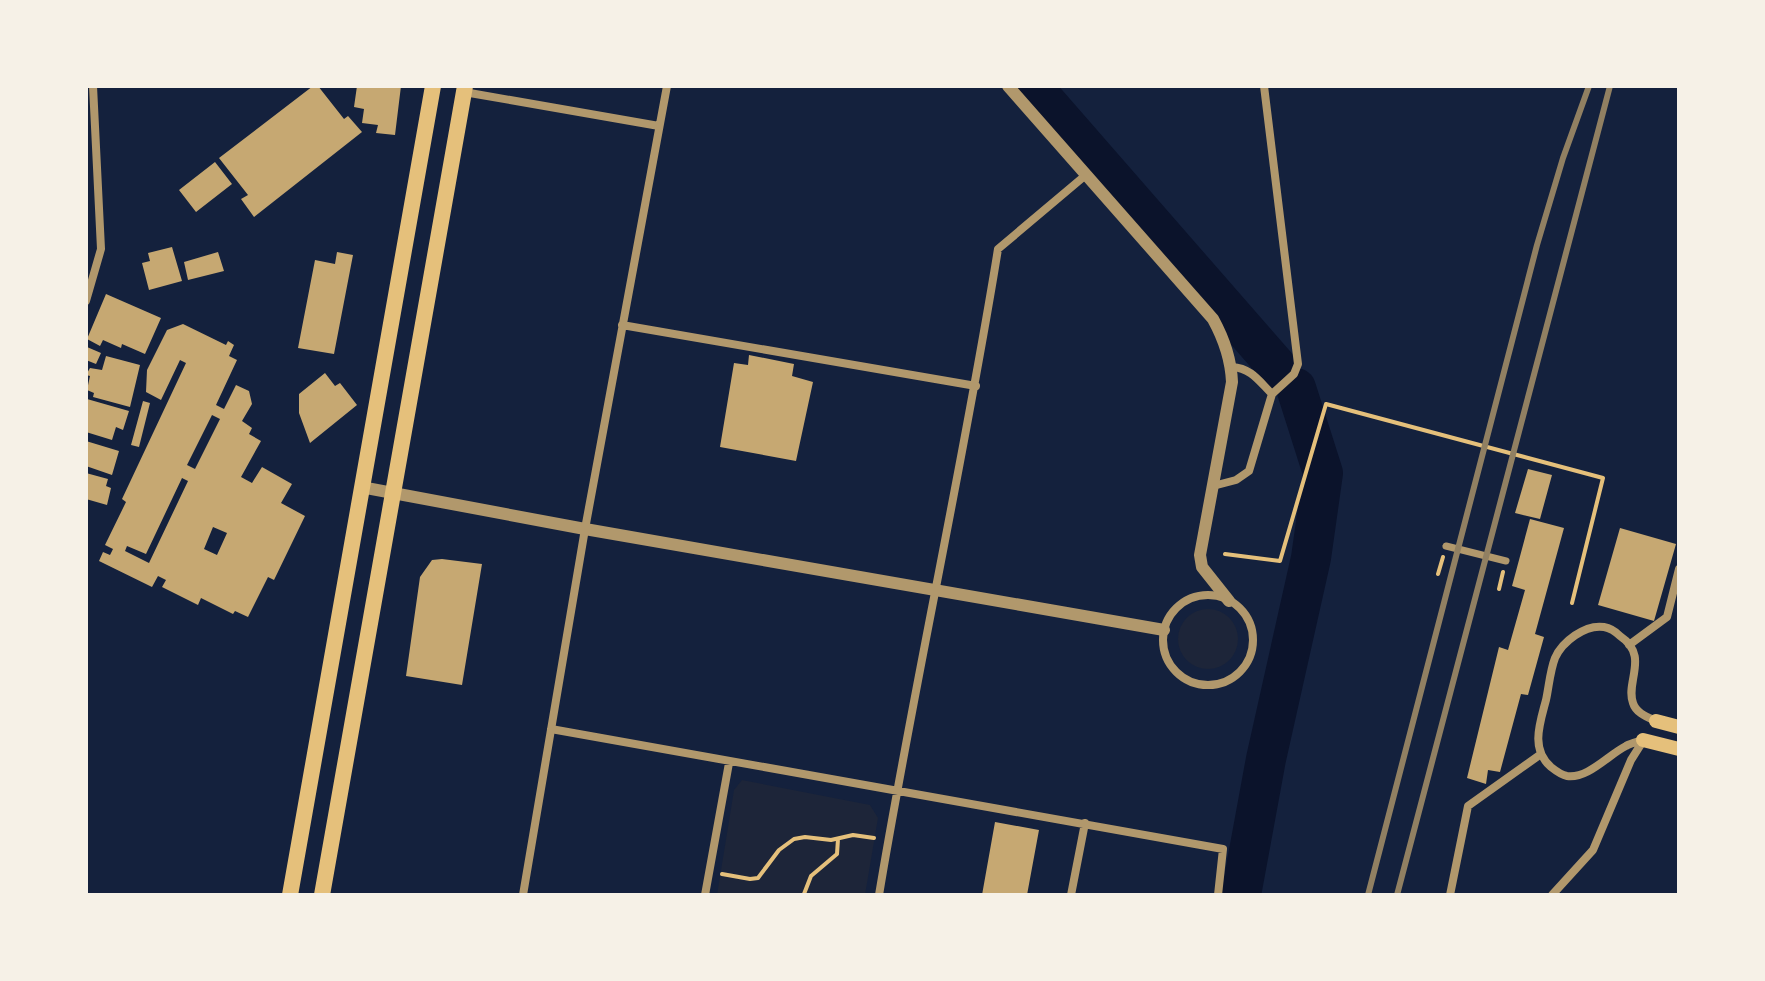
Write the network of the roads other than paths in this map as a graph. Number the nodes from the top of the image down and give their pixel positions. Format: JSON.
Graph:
{"nodes":[{"id":1,"x":93,"y":86,"type":"edge"},
{"id":2,"x":433,"y":86,"type":"edge"},
{"id":3,"x":667,"y":86,"type":"edge"},
{"id":4,"x":1008,"y":86,"type":"edge"},
{"id":5,"x":1264,"y":86,"type":"edge"},
{"id":6,"x":465,"y":89,"type":"edge"},
{"id":7,"x":659,"y":126,"type":"junction"},
{"id":8,"x":1087,"y":174,"type":"junction"},
{"id":9,"x":86,"y":301,"type":"edge"},
{"id":10,"x":622,"y":325,"type":"junction"},
{"id":11,"x":1232,"y":367,"type":"junction"},
{"id":12,"x":976,"y":386,"type":"junction"},
{"id":13,"x":1272,"y":394,"type":"junction"},
{"id":14,"x":1213,"y":486,"type":"junction"},
{"id":15,"x":361,"y":487,"type":"junction"},
{"id":16,"x":393,"y":493,"type":"junction"},
{"id":17,"x":585,"y":529,"type":"junction"},
{"id":18,"x":1446,"y":546,"type":"dead end"},
{"id":19,"x":1506,"y":561,"type":"dead end"},
{"id":20,"x":1679,"y":569,"type":"edge"},
{"id":21,"x":936,"y":591,"type":"junction"},
{"id":22,"x":1229,"y":601,"type":"junction"},
{"id":23,"x":1164,"y":630,"type":"junction"},
{"id":24,"x":1629,"y":645,"type":"junction"},
{"id":25,"x":1656,"y":721,"type":"joint"},
{"id":26,"x":1679,"y":727,"type":"edge"},
{"id":27,"x":551,"y":729,"type":"junction"},
{"id":28,"x":1643,"y":740,"type":"junction"},
{"id":29,"x":1679,"y":749,"type":"edge"},
{"id":30,"x":1541,"y":754,"type":"junction"},
{"id":31,"x":729,"y":763,"type":"junction"},
{"id":32,"x":896,"y":793,"type":"junction"},
{"id":33,"x":1085,"y":823,"type":"junction"},
{"id":34,"x":290,"y":895,"type":"edge"},
{"id":35,"x":322,"y":895,"type":"edge"},
{"id":36,"x":523,"y":895,"type":"edge"},
{"id":37,"x":705,"y":895,"type":"edge"},
{"id":38,"x":879,"y":895,"type":"edge"},
{"id":39,"x":1071,"y":895,"type":"edge"},
{"id":40,"x":1218,"y":895,"type":"edge"},
{"id":41,"x":1450,"y":895,"type":"edge"},
{"id":42,"x":1552,"y":895,"type":"edge"}],
"edges":[{"from":1,"to":9,"type":"street"},
{"from":2,"to":15,"type":"highway"},
{"from":3,"to":7,"type":"street"},
{"from":4,"to":8,"type":"street"},
{"from":5,"to":13,"type":"street"},
{"from":6,"to":7,"type":"street"},
{"from":6,"to":16,"type":"highway"},
{"from":7,"to":10,"type":"street"},
{"from":8,"to":11,"type":"street"},
{"from":8,"to":12,"type":"street"},
{"from":10,"to":12,"type":"street"},
{"from":10,"to":17,"type":"street"},
{"from":11,"to":13,"type":"street"},
{"from":11,"to":14,"type":"street"},
{"from":12,"to":21,"type":"street"},
{"from":13,"to":14,"type":"street"},
{"from":14,"to":22,"type":"street"},
{"from":15,"to":16,"type":"street"},
{"from":15,"to":34,"type":"highway"},
{"from":16,"to":17,"type":"street"},
{"from":16,"to":35,"type":"highway"},
{"from":17,"to":21,"type":"street"},
{"from":17,"to":27,"type":"street"},
{"from":18,"to":19,"type":"street"},
{"from":20,"to":24,"type":"street"},
{"from":21,"to":23,"type":"street"},
{"from":21,"to":32,"type":"street"},
{"from":22,"to":23,"type":"street"},
{"from":22,"to":23,"type":"street"},
{"from":24,"to":25,"type":"street"},
{"from":24,"to":30,"type":"street"},
{"from":25,"to":26,"type":"main road"},
{"from":27,"to":31,"type":"street"},
{"from":27,"to":36,"type":"street"},
{"from":28,"to":29,"type":"main road"},
{"from":28,"to":30,"type":"street"},
{"from":28,"to":42,"type":"street"},
{"from":30,"to":41,"type":"street"},
{"from":31,"to":32,"type":"street"},
{"from":31,"to":37,"type":"street"},
{"from":32,"to":33,"type":"street"},
{"from":32,"to":38,"type":"street"},
{"from":33,"to":39,"type":"street"},
{"from":33,"to":40,"type":"street"}]}
